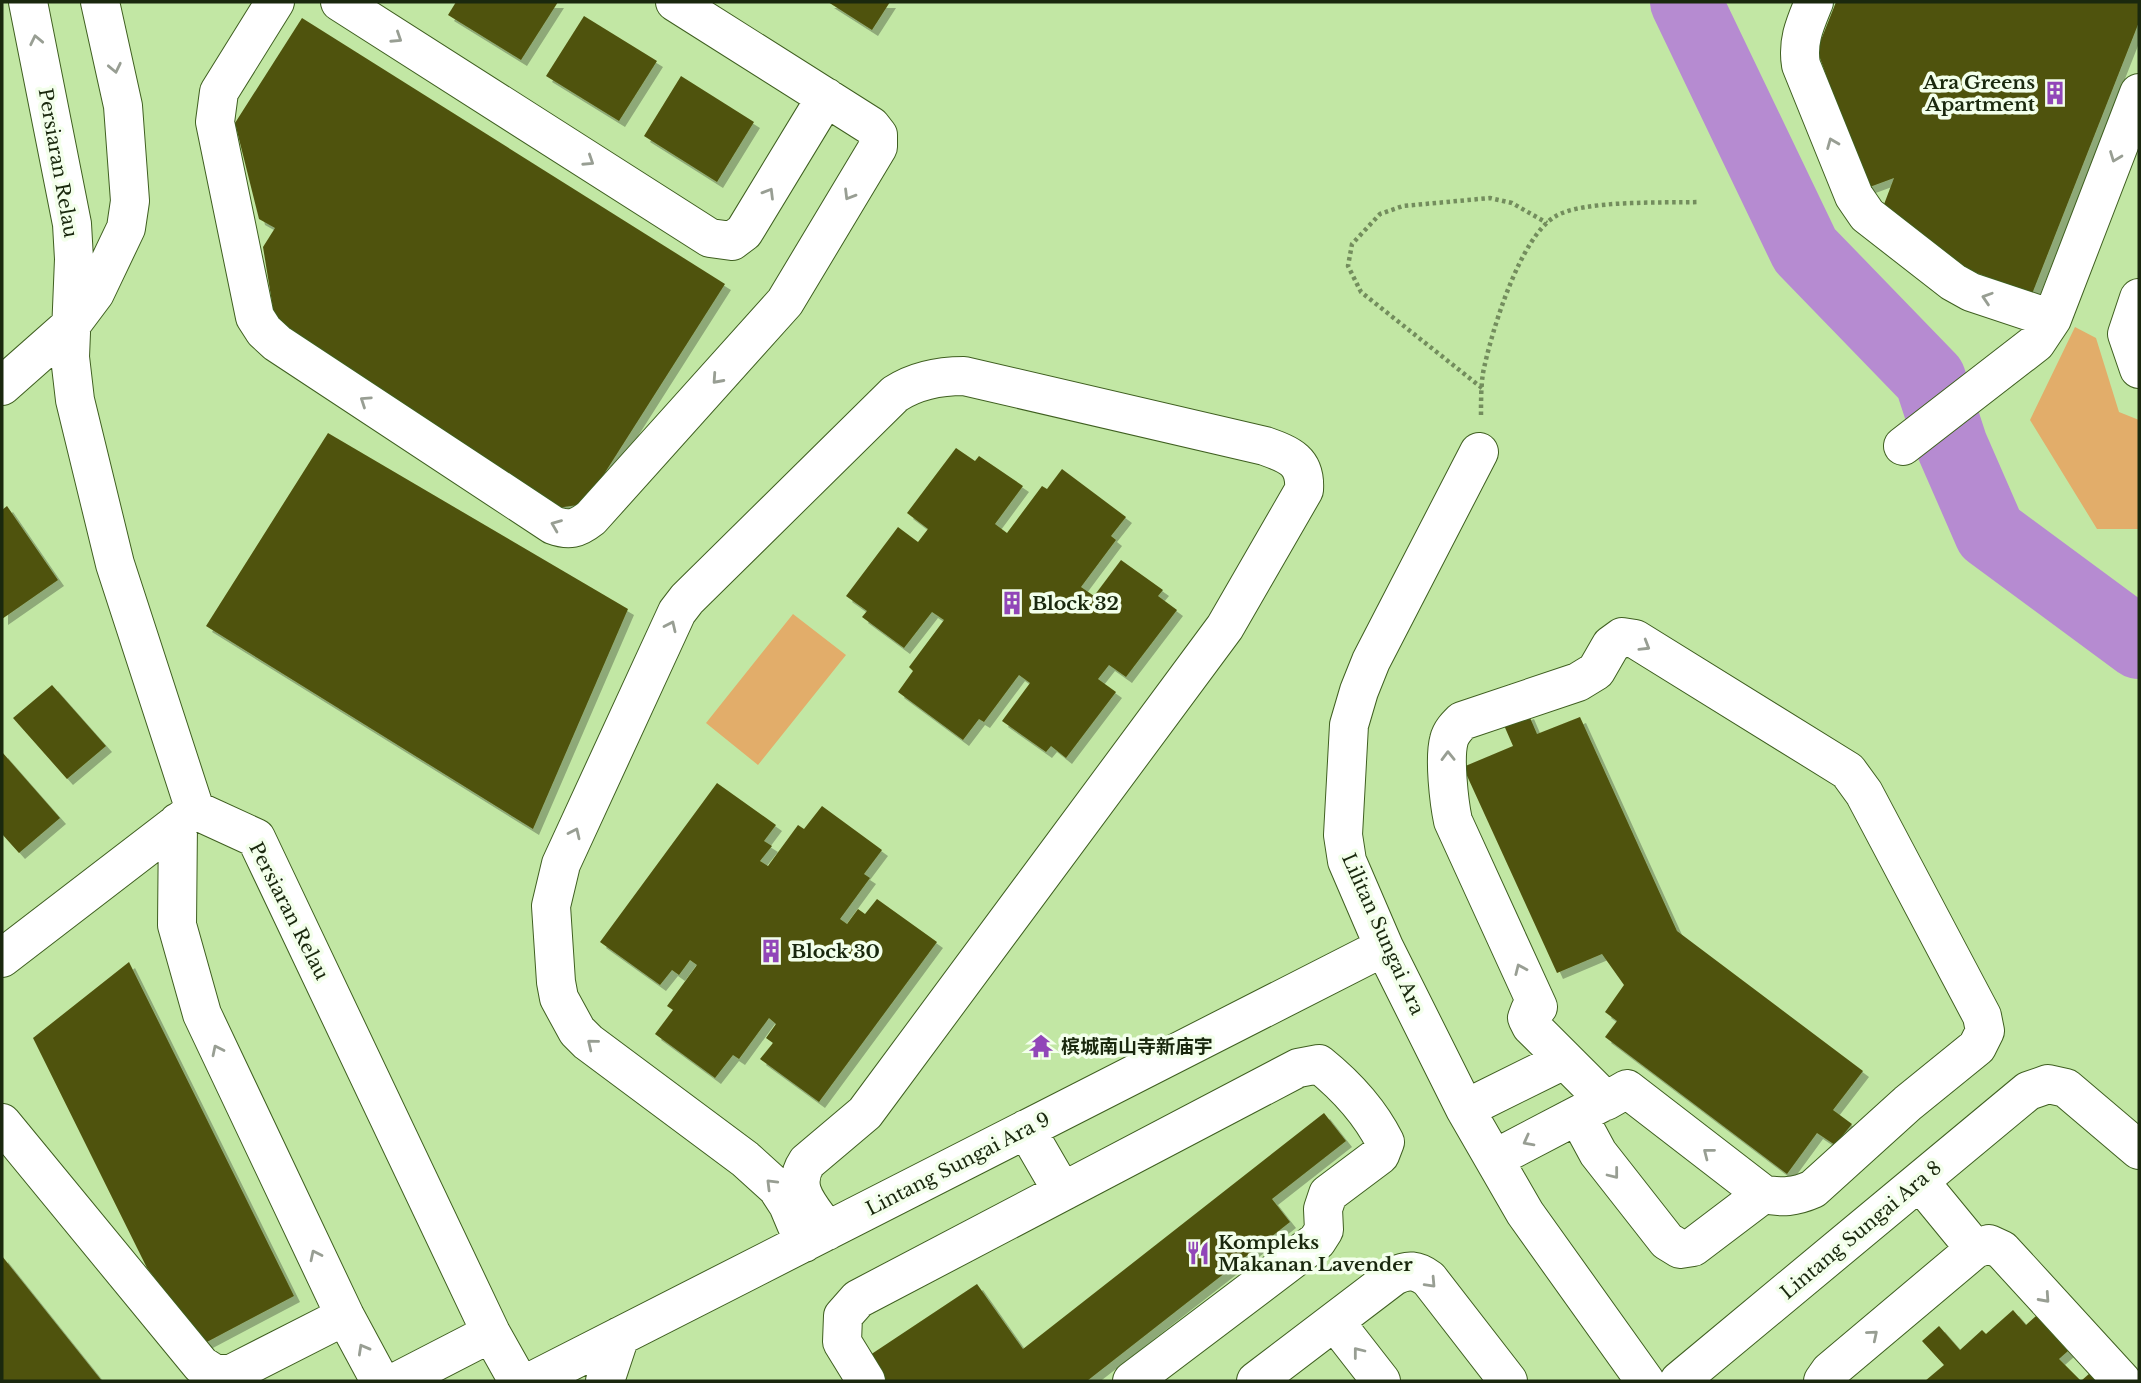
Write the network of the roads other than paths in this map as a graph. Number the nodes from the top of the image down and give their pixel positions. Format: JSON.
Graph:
{"nodes":[{"id":1,"x":28,"y":2,"type":"edge"},
{"id":2,"x":100,"y":2,"type":"edge"},
{"id":3,"x":275,"y":2,"type":"edge"},
{"id":4,"x":340,"y":2,"type":"edge"},
{"id":5,"x":675,"y":2,"type":"edge"},
{"id":6,"x":1814,"y":2,"type":"edge"},
{"id":7,"x":2139,"y":93,"type":"edge"},
{"id":8,"x":826,"y":97,"type":"junction"},
{"id":9,"x":2139,"y":298,"type":"edge"},
{"id":10,"x":2052,"y":319,"type":"junction"},
{"id":11,"x":71,"y":325,"type":"junction"},
{"id":12,"x":2139,"y":369,"type":"edge"},
{"id":13,"x":2,"y":386,"type":"edge"},
{"id":14,"x":1903,"y":446,"type":"dead end"},
{"id":15,"x":1479,"y":452,"type":"road end"},
{"id":16,"x":186,"y":816,"type":"junction"},
{"id":17,"x":1384,"y":947,"type":"junction"},
{"id":18,"x":2,"y":958,"type":"edge"},
{"id":19,"x":1538,"y":1007,"type":"junction"},
{"id":20,"x":1564,"y":1060,"type":"junction"},
{"id":21,"x":1604,"y":1102,"type":"junction"},
{"id":22,"x":1465,"y":1109,"type":"junction"},
{"id":23,"x":2,"y":1123,"type":"edge"},
{"id":24,"x":1026,"y":1129,"type":"junction"},
{"id":25,"x":2139,"y":1150,"type":"edge"},
{"id":26,"x":1494,"y":1159,"type":"junction"},
{"id":27,"x":1920,"y":1182,"type":"junction"},
{"id":28,"x":1062,"y":1191,"type":"junction"},
{"id":29,"x":1762,"y":1194,"type":"junction"},
{"id":30,"x":815,"y":1237,"type":"junction"},
{"id":31,"x":1975,"y":1249,"type":"junction"},
{"id":32,"x":345,"y":1317,"type":"junction"},
{"id":33,"x":1335,"y":1322,"type":"junction"},
{"id":34,"x":491,"y":1333,"type":"junction"},
{"id":35,"x":620,"y":1336,"type":"junction"},
{"id":36,"x":380,"y":1381,"type":"edge"},
{"id":37,"x":400,"y":1381,"type":"edge"},
{"id":38,"x":518,"y":1381,"type":"edge"},
{"id":39,"x":532,"y":1381,"type":"edge"},
{"id":40,"x":605,"y":1381,"type":"edge"},
{"id":41,"x":866,"y":1381,"type":"edge"},
{"id":42,"x":1132,"y":1381,"type":"edge"},
{"id":43,"x":1256,"y":1381,"type":"edge"},
{"id":44,"x":1381,"y":1381,"type":"edge"},
{"id":45,"x":1508,"y":1381,"type":"edge"},
{"id":46,"x":1645,"y":1381,"type":"edge"},
{"id":47,"x":1679,"y":1381,"type":"edge"},
{"id":48,"x":1823,"y":1381,"type":"edge"},
{"id":49,"x":2122,"y":1381,"type":"edge"}],
"edges":[{"from":11,"to":1,"type":"street","name":"Persiaran Relau","one_way":true},
{"from":2,"to":11,"type":"street","one_way":true},
{"from":8,"to":3,"type":"street","one_way":true},
{"from":4,"to":8,"type":"street","one_way":true},
{"from":5,"to":8,"type":"street"},
{"from":10,"to":6,"type":"street","one_way":true},
{"from":7,"to":10,"type":"street","one_way":true},
{"from":9,"to":12,"type":"street"},
{"from":10,"to":14,"type":"street"},
{"from":11,"to":13,"type":"street"},
{"from":11,"to":16,"type":"street","name":"Persiaran Relau"},
{"from":15,"to":17,"type":"street","name":"Lilitan Sungai Ara"},
{"from":16,"to":18,"type":"street"},
{"from":32,"to":16,"type":"street","one_way":true},
{"from":16,"to":34,"type":"street","name":"Persiaran Relau"},
{"from":17,"to":22,"type":"street","name":"Lilitan Sungai Ara"},
{"from":17,"to":24,"type":"street","name":"Lintang Sungai Ara 9"},
{"from":19,"to":20,"type":"street"},
{"from":19,"to":21,"type":"street"},
{"from":19,"to":29,"type":"street","one_way":true},
{"from":20,"to":21,"type":"street"},
{"from":20,"to":22,"type":"street"},
{"from":21,"to":26,"type":"street","one_way":true},
{"from":29,"to":21,"type":"street","one_way":true},
{"from":21,"to":29,"type":"street","one_way":true},
{"from":22,"to":26,"type":"street","name":"Lilitan Sungai Ara"},
{"from":23,"to":32,"type":"street"},
{"from":24,"to":28,"type":"street"},
{"from":24,"to":30,"type":"street","name":"Lintang Sungai Ara 9"},
{"from":25,"to":27,"type":"street","name":"Lintang Sungai Ara 8"},
{"from":26,"to":46,"type":"street","name":"Lilitan Sungai Ara"},
{"from":27,"to":31,"type":"street"},
{"from":27,"to":47,"type":"street","name":"Lintang Sungai Ara 8"},
{"from":28,"to":41,"type":"street"},
{"from":28,"to":42,"type":"street"},
{"from":30,"to":30,"type":"street","one_way":true},
{"from":30,"to":35,"type":"street","name":"Lintang Sungai Ara 9"},
{"from":48,"to":31,"type":"street","one_way":true},
{"from":31,"to":49,"type":"street","one_way":true},
{"from":36,"to":32,"type":"street","one_way":true},
{"from":33,"to":43,"type":"street"},
{"from":44,"to":33,"type":"street","one_way":true},
{"from":33,"to":45,"type":"street","one_way":true},
{"from":34,"to":37,"type":"street"},
{"from":34,"to":38,"type":"street","name":"Persiaran Relau"},
{"from":35,"to":39,"type":"street","name":"Lintang Sungai Ara 9"},
{"from":35,"to":40,"type":"street"}]}
